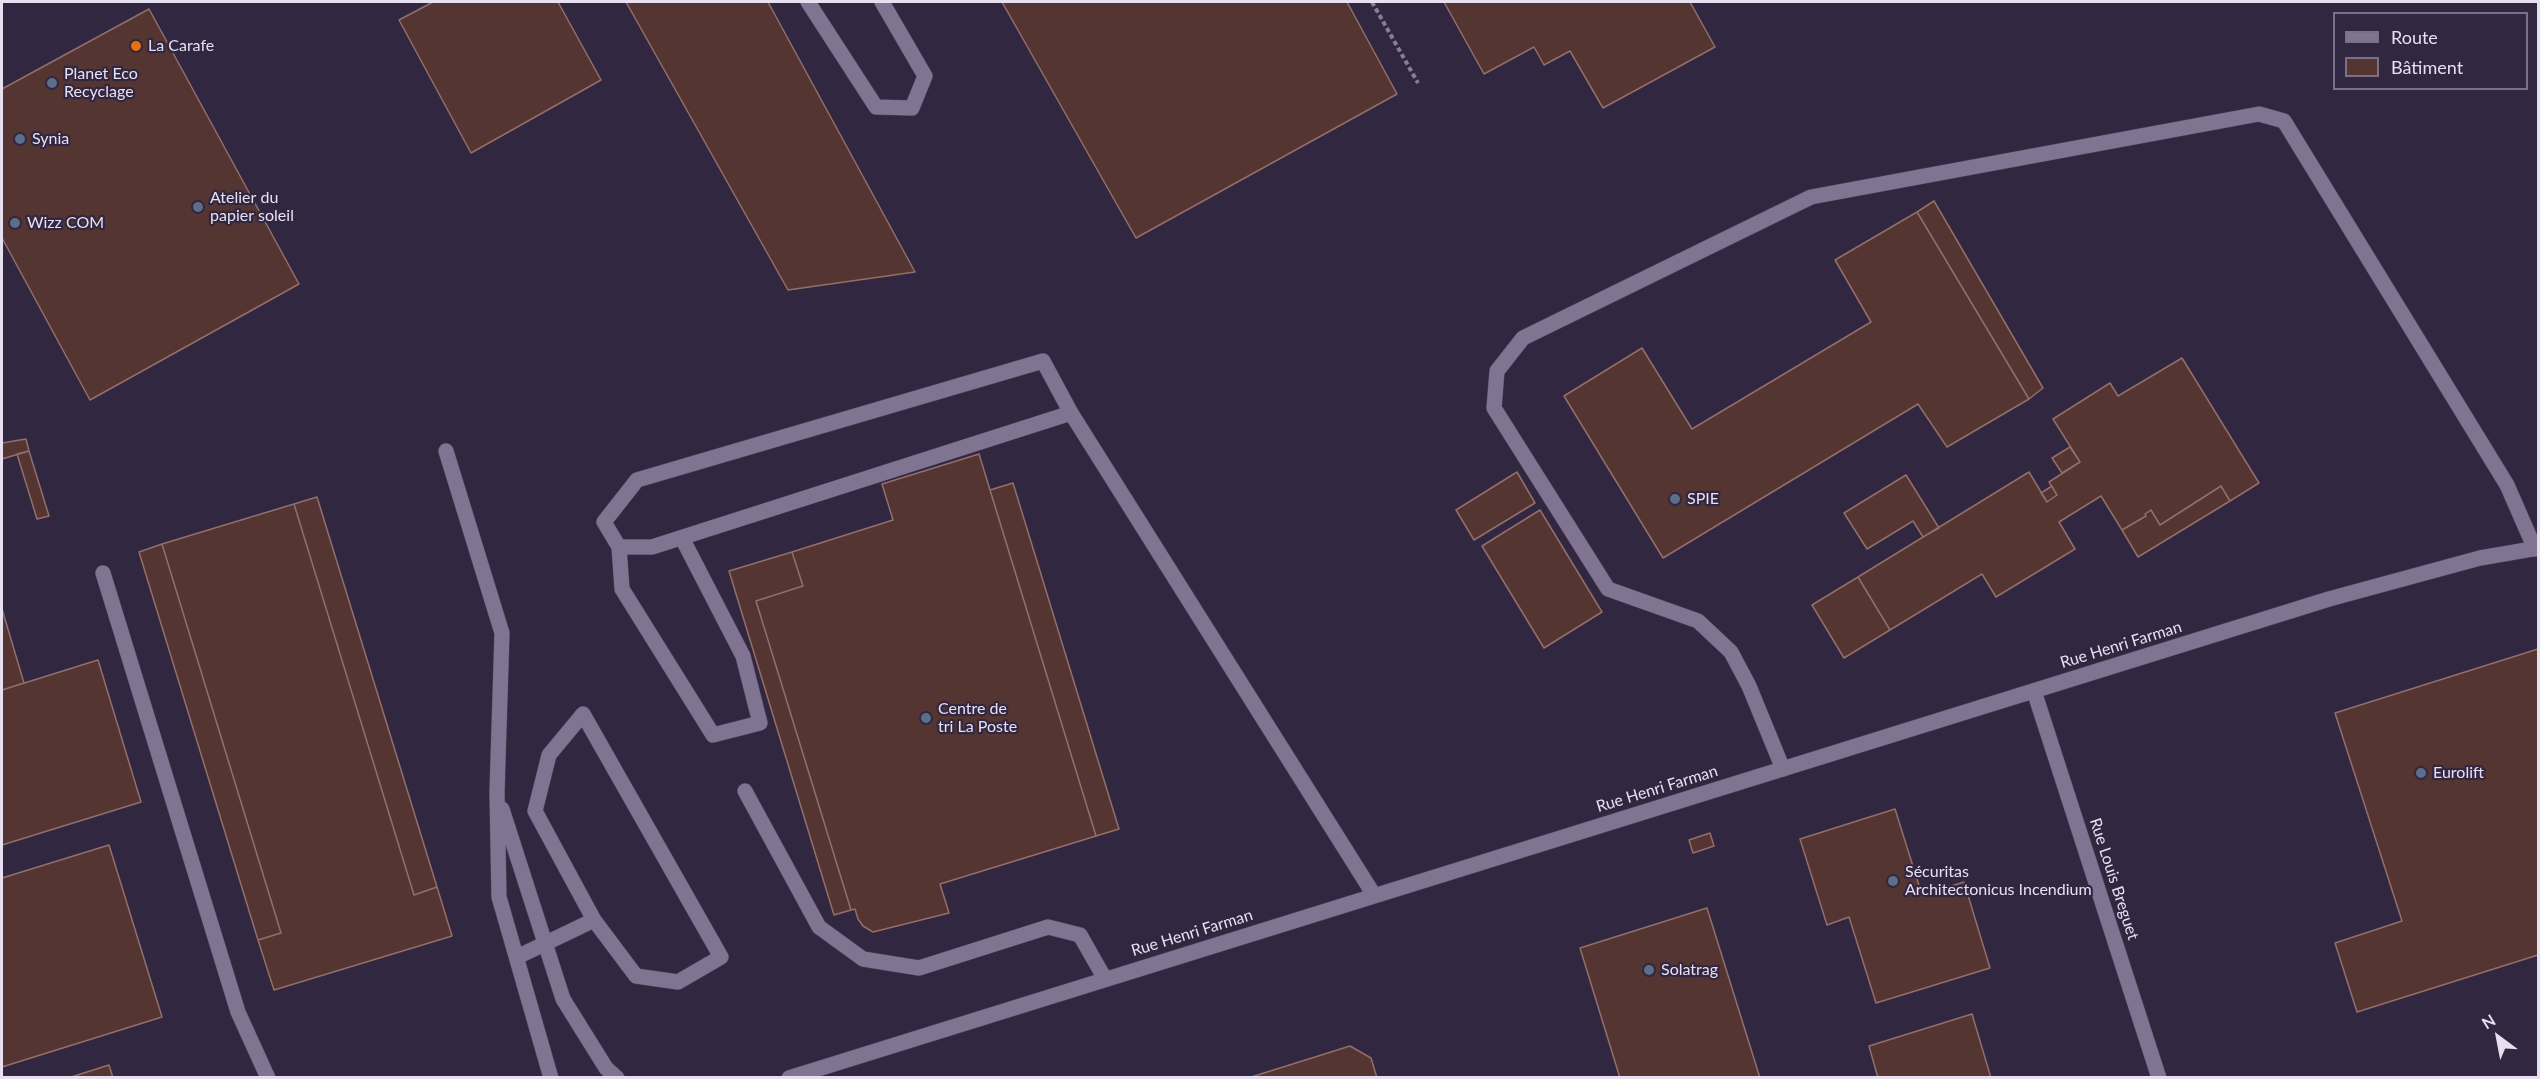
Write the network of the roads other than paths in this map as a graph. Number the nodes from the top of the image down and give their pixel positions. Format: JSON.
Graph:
{"nodes":[{"id":1,"x":808,"y":2,"type":"edge"},
{"id":2,"x":882,"y":2,"type":"edge"},
{"id":3,"x":1071,"y":414,"type":"junction"},
{"id":4,"x":446,"y":451,"type":"dead end"},
{"id":5,"x":682,"y":538,"type":"junction"},
{"id":6,"x":619,"y":547,"type":"junction"},
{"id":7,"x":2537,"y":548,"type":"edge"},
{"id":8,"x":103,"y":573,"type":"dead end"},
{"id":9,"x":2034,"y":691,"type":"junction"},
{"id":10,"x":1783,"y":769,"type":"junction"},
{"id":11,"x":745,"y":791,"type":"dead end"},
{"id":12,"x":497,"y":792,"type":"junction"},
{"id":13,"x":1374,"y":895,"type":"junction"},
{"id":14,"x":594,"y":920,"type":"junction"},
{"id":15,"x":545,"y":943,"type":"junction"},
{"id":16,"x":517,"y":957,"type":"junction"},
{"id":17,"x":1105,"y":979,"type":"junction"},
{"id":18,"x":268,"y":1077,"type":"edge"},
{"id":19,"x":551,"y":1077,"type":"edge"},
{"id":20,"x":617,"y":1077,"type":"edge"},
{"id":21,"x":789,"y":1077,"type":"edge"},
{"id":22,"x":2159,"y":1077,"type":"edge"}],
"edges":[{"from":1,"to":2,"type":"street"},
{"from":3,"to":5,"type":"street"},
{"from":3,"to":6,"type":"street"},
{"from":3,"to":13,"type":"street"},
{"from":4,"to":12,"type":"street"},
{"from":5,"to":6,"type":"street"},
{"from":5,"to":6,"type":"street"},
{"from":7,"to":9,"type":"street","name":"Rue Henri Farman"},
{"from":7,"to":10,"type":"street"},
{"from":8,"to":18,"type":"street"},
{"from":9,"to":10,"type":"street","name":"Rue Henri Farman"},
{"from":9,"to":22,"type":"street","name":"Rue Louis Breguet"},
{"from":10,"to":13,"type":"street","name":"Rue Henri Farman"},
{"from":11,"to":17,"type":"street"},
{"from":12,"to":15,"type":"street"},
{"from":12,"to":16,"type":"street"},
{"from":13,"to":17,"type":"street","name":"Rue Henri Farman"},
{"from":14,"to":14,"type":"street"},
{"from":14,"to":15,"type":"street"},
{"from":15,"to":16,"type":"street"},
{"from":15,"to":20,"type":"street"},
{"from":16,"to":19,"type":"street"},
{"from":17,"to":21,"type":"street","name":"Rue Henri Farman"}]}
